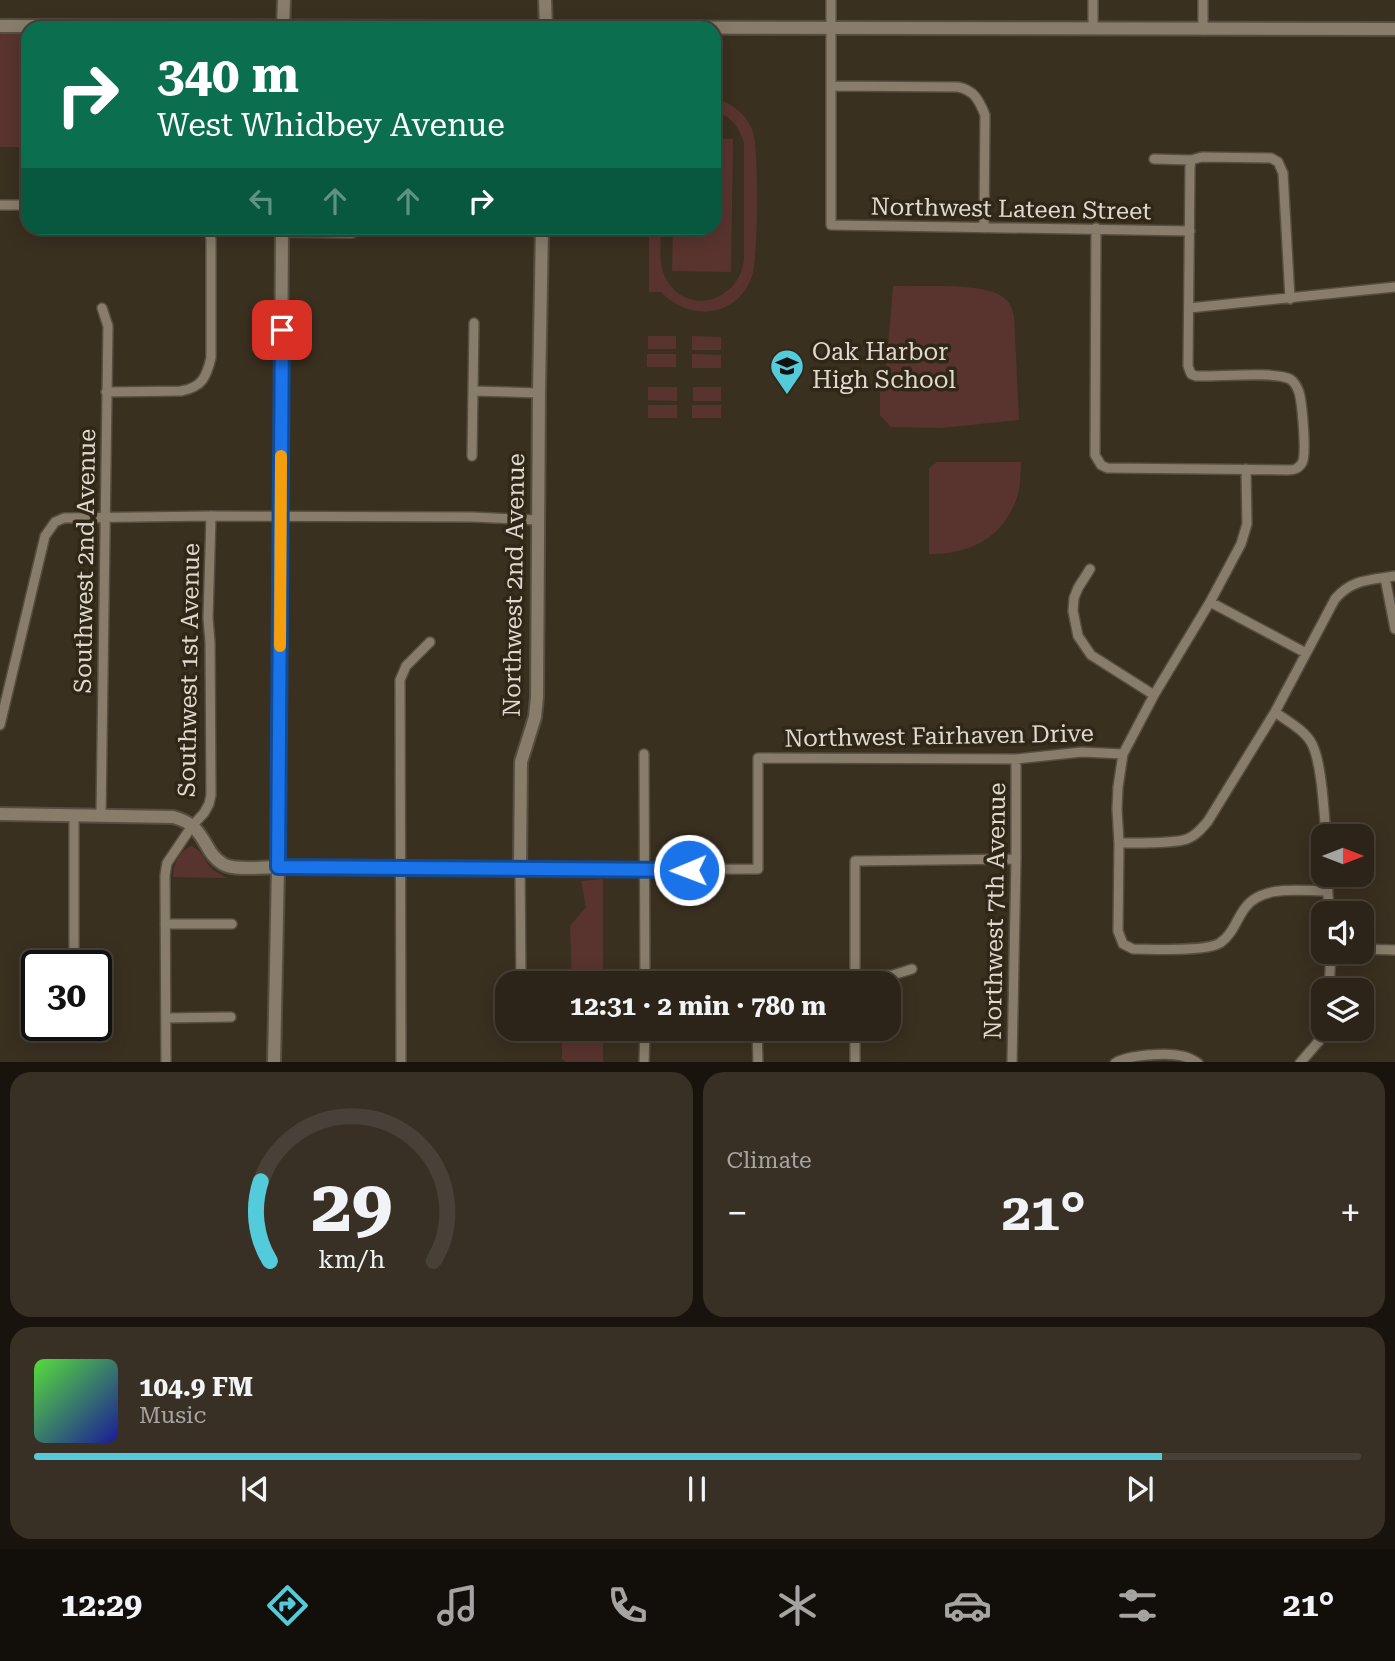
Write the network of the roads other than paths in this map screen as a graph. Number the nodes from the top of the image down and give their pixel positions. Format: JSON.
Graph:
{"nodes":[{"id":1,"x":284,"y":0,"type":"edge"},
{"id":2,"x":545,"y":0,"type":"edge"},
{"id":3,"x":831,"y":0,"type":"edge"},
{"id":4,"x":1093,"y":0,"type":"edge"},
{"id":5,"x":1203,"y":0,"type":"edge"},
{"id":6,"x":283,"y":21,"type":"edge"},
{"id":7,"x":546,"y":21,"type":"edge"},
{"id":8,"x":0,"y":26,"type":"edge"},
{"id":9,"x":21,"y":26,"type":"edge"},
{"id":10,"x":721,"y":28,"type":"edge"},
{"id":11,"x":831,"y":28,"type":"junction"},
{"id":12,"x":1093,"y":29,"type":"junction"},
{"id":13,"x":1395,"y":29,"type":"edge"},
{"id":14,"x":1203,"y":30,"type":"junction"},
{"id":15,"x":831,"y":86,"type":"junction"},
{"id":16,"x":1154,"y":159,"type":"dead end"},
{"id":17,"x":1191,"y":160,"type":"junction"},
{"id":18,"x":0,"y":205,"type":"edge"},
{"id":19,"x":21,"y":205,"type":"edge"},
{"id":20,"x":984,"y":228,"type":"junction"},
{"id":21,"x":1096,"y":229,"type":"junction"},
{"id":22,"x":1190,"y":231,"type":"junction"},
{"id":23,"x":210,"y":235,"type":"edge"},
{"id":24,"x":282,"y":235,"type":"edge"},
{"id":25,"x":542,"y":235,"type":"edge"},
{"id":26,"x":1395,"y":287,"type":"edge"},
{"id":27,"x":1290,"y":299,"type":"junction"},
{"id":28,"x":102,"y":308,"type":"dead end"},
{"id":29,"x":1189,"y":308,"type":"junction"},
{"id":30,"x":474,"y":323,"type":"dead end"},
{"id":31,"x":106,"y":391,"type":"junction"},
{"id":32,"x":474,"y":391,"type":"junction"},
{"id":33,"x":539,"y":393,"type":"junction"},
{"id":34,"x":472,"y":456,"type":"dead end"},
{"id":35,"x":1247,"y":469,"type":"junction"},
{"id":36,"x":106,"y":516,"type":"junction"},
{"id":37,"x":211,"y":516,"type":"junction"},
{"id":38,"x":281,"y":516,"type":"junction"},
{"id":39,"x":538,"y":520,"type":"junction"},
{"id":40,"x":1090,"y":569,"type":"dead end"},
{"id":41,"x":1390,"y":577,"type":"edge"},
{"id":42,"x":1210,"y":602,"type":"junction"},
{"id":43,"x":1395,"y":629,"type":"edge"},
{"id":44,"x":430,"y":642,"type":"dead end"},
{"id":45,"x":1306,"y":653,"type":"junction"},
{"id":46,"x":1154,"y":695,"type":"junction"},
{"id":47,"x":1275,"y":712,"type":"junction"},
{"id":48,"x":0,"y":725,"type":"edge"},
{"id":49,"x":644,"y":754,"type":"dead end"},
{"id":50,"x":1123,"y":754,"type":"junction"},
{"id":51,"x":1016,"y":759,"type":"junction"},
{"id":52,"x":0,"y":814,"type":"edge"},
{"id":53,"x":74,"y":815,"type":"junction"},
{"id":54,"x":101,"y":815,"type":"junction"},
{"id":55,"x":1325,"y":824,"type":"edge"},
{"id":56,"x":192,"y":826,"type":"junction"},
{"id":57,"x":1119,"y":843,"type":"junction"},
{"id":58,"x":1016,"y":859,"type":"junction"},
{"id":59,"x":278,"y":867,"type":"junction"},
{"id":60,"x":402,"y":868,"type":"junction"},
{"id":61,"x":520,"y":870,"type":"junction"},
{"id":62,"x":644,"y":870,"type":"junction"},
{"id":63,"x":1327,"y":887,"type":"edge"},
{"id":64,"x":1327,"y":891,"type":"junction"},
{"id":65,"x":1328,"y":901,"type":"edge"},
{"id":66,"x":232,"y":923,"type":"dead end"},
{"id":67,"x":165,"y":924,"type":"junction"},
{"id":68,"x":1374,"y":949,"type":"edge"},
{"id":69,"x":74,"y":950,"type":"edge"},
{"id":70,"x":1395,"y":950,"type":"edge"},
{"id":71,"x":912,"y":969,"type":"dead end"},
{"id":72,"x":521,"y":971,"type":"edge"},
{"id":73,"x":645,"y":971,"type":"edge"},
{"id":74,"x":855,"y":971,"type":"edge"},
{"id":75,"x":901,"y":972,"type":"edge"},
{"id":76,"x":231,"y":1017,"type":"dead end"},
{"id":77,"x":166,"y":1018,"type":"junction"},
{"id":78,"x":645,"y":1041,"type":"edge"},
{"id":79,"x":758,"y":1041,"type":"edge"},
{"id":80,"x":855,"y":1041,"type":"edge"},
{"id":81,"x":1319,"y":1041,"type":"edge"},
{"id":82,"x":166,"y":1062,"type":"edge"},
{"id":83,"x":274,"y":1062,"type":"edge"},
{"id":84,"x":401,"y":1062,"type":"edge"},
{"id":85,"x":644,"y":1062,"type":"edge"},
{"id":86,"x":758,"y":1062,"type":"edge"},
{"id":87,"x":855,"y":1062,"type":"edge"},
{"id":88,"x":1012,"y":1062,"type":"edge"},
{"id":89,"x":1115,"y":1062,"type":"edge"},
{"id":90,"x":1198,"y":1062,"type":"edge"},
{"id":91,"x":1300,"y":1062,"type":"edge"}],
"edges":[{"from":1,"to":6,"type":"street"},
{"from":2,"to":7,"type":"street"},
{"from":3,"to":11,"type":"street"},
{"from":4,"to":12,"type":"street"},
{"from":5,"to":14,"type":"street"},
{"from":8,"to":9,"type":"street"},
{"from":10,"to":11,"type":"street"},
{"from":11,"to":12,"type":"street"},
{"from":11,"to":15,"type":"street"},
{"from":12,"to":14,"type":"street"},
{"from":13,"to":14,"type":"street"},
{"from":15,"to":20,"type":"street"},
{"from":15,"to":20,"type":"street","name":"Northwest Lateen Street"},
{"from":16,"to":17,"type":"street"},
{"from":17,"to":22,"type":"street"},
{"from":17,"to":27,"type":"street"},
{"from":18,"to":19,"type":"street"},
{"from":20,"to":21,"type":"street","name":"Northwest Lateen Street"},
{"from":21,"to":22,"type":"street","name":"Northwest Lateen Street"},
{"from":21,"to":35,"type":"street"},
{"from":22,"to":29,"type":"street"},
{"from":23,"to":31,"type":"street"},
{"from":24,"to":38,"type":"street"},
{"from":25,"to":33,"type":"street","name":"Northwest 2nd Avenue"},
{"from":26,"to":27,"type":"street"},
{"from":27,"to":29,"type":"street"},
{"from":28,"to":31,"type":"street","name":"Southwest 2nd Avenue"},
{"from":29,"to":35,"type":"street"},
{"from":30,"to":32,"type":"street"},
{"from":31,"to":36,"type":"street","name":"Southwest 2nd Avenue"},
{"from":32,"to":33,"type":"street"},
{"from":32,"to":34,"type":"street"},
{"from":33,"to":39,"type":"street","name":"Northwest 2nd Avenue"},
{"from":35,"to":42,"type":"street"},
{"from":36,"to":37,"type":"street"},
{"from":36,"to":48,"type":"street"},
{"from":36,"to":54,"type":"street","name":"Southwest 2nd Avenue"},
{"from":37,"to":38,"type":"street"},
{"from":37,"to":56,"type":"street","name":"Southwest 1st Avenue"},
{"from":38,"to":39,"type":"street"},
{"from":38,"to":59,"type":"street"},
{"from":39,"to":61,"type":"street","name":"Northwest 2nd Avenue"},
{"from":40,"to":46,"type":"street"},
{"from":41,"to":43,"type":"street"},
{"from":41,"to":45,"type":"street"},
{"from":42,"to":45,"type":"street"},
{"from":42,"to":46,"type":"street"},
{"from":44,"to":60,"type":"street"},
{"from":45,"to":47,"type":"street"},
{"from":46,"to":50,"type":"street"},
{"from":47,"to":55,"type":"street"},
{"from":47,"to":57,"type":"street"},
{"from":49,"to":62,"type":"street"},
{"from":50,"to":51,"type":"street","name":"Northwest Fairhaven Drive"},
{"from":50,"to":57,"type":"street"},
{"from":51,"to":58,"type":"street","name":"Northwest 7th Avenue"},
{"from":51,"to":62,"type":"street","name":"Northwest Fairhaven Drive"},
{"from":52,"to":53,"type":"street"},
{"from":53,"to":54,"type":"street"},
{"from":53,"to":69,"type":"street"},
{"from":54,"to":56,"type":"street"},
{"from":56,"to":59,"type":"street"},
{"from":56,"to":67,"type":"street","name":"Southwest 1st Avenue"},
{"from":57,"to":64,"type":"street"},
{"from":58,"to":74,"type":"street"},
{"from":58,"to":88,"type":"street","name":"Northwest 7th Avenue"},
{"from":59,"to":60,"type":"street","name":"Northwest Fairhaven Drive"},
{"from":59,"to":83,"type":"street"},
{"from":60,"to":61,"type":"street","name":"Northwest Fairhaven Drive"},
{"from":60,"to":84,"type":"street"},
{"from":61,"to":62,"type":"street","name":"Northwest Fairhaven Drive"},
{"from":61,"to":72,"type":"street","name":"Northwest 2nd Avenue"},
{"from":62,"to":73,"type":"street"},
{"from":63,"to":64,"type":"street"},
{"from":64,"to":65,"type":"street"},
{"from":66,"to":67,"type":"street"},
{"from":67,"to":77,"type":"street","name":"Southwest 1st Avenue"},
{"from":68,"to":70,"type":"street"},
{"from":71,"to":75,"type":"street"},
{"from":76,"to":77,"type":"street"},
{"from":77,"to":82,"type":"street","name":"Southwest 1st Avenue"},
{"from":78,"to":85,"type":"street"},
{"from":79,"to":86,"type":"street"},
{"from":80,"to":87,"type":"street"},
{"from":81,"to":91,"type":"street"},
{"from":89,"to":90,"type":"street"}]}
